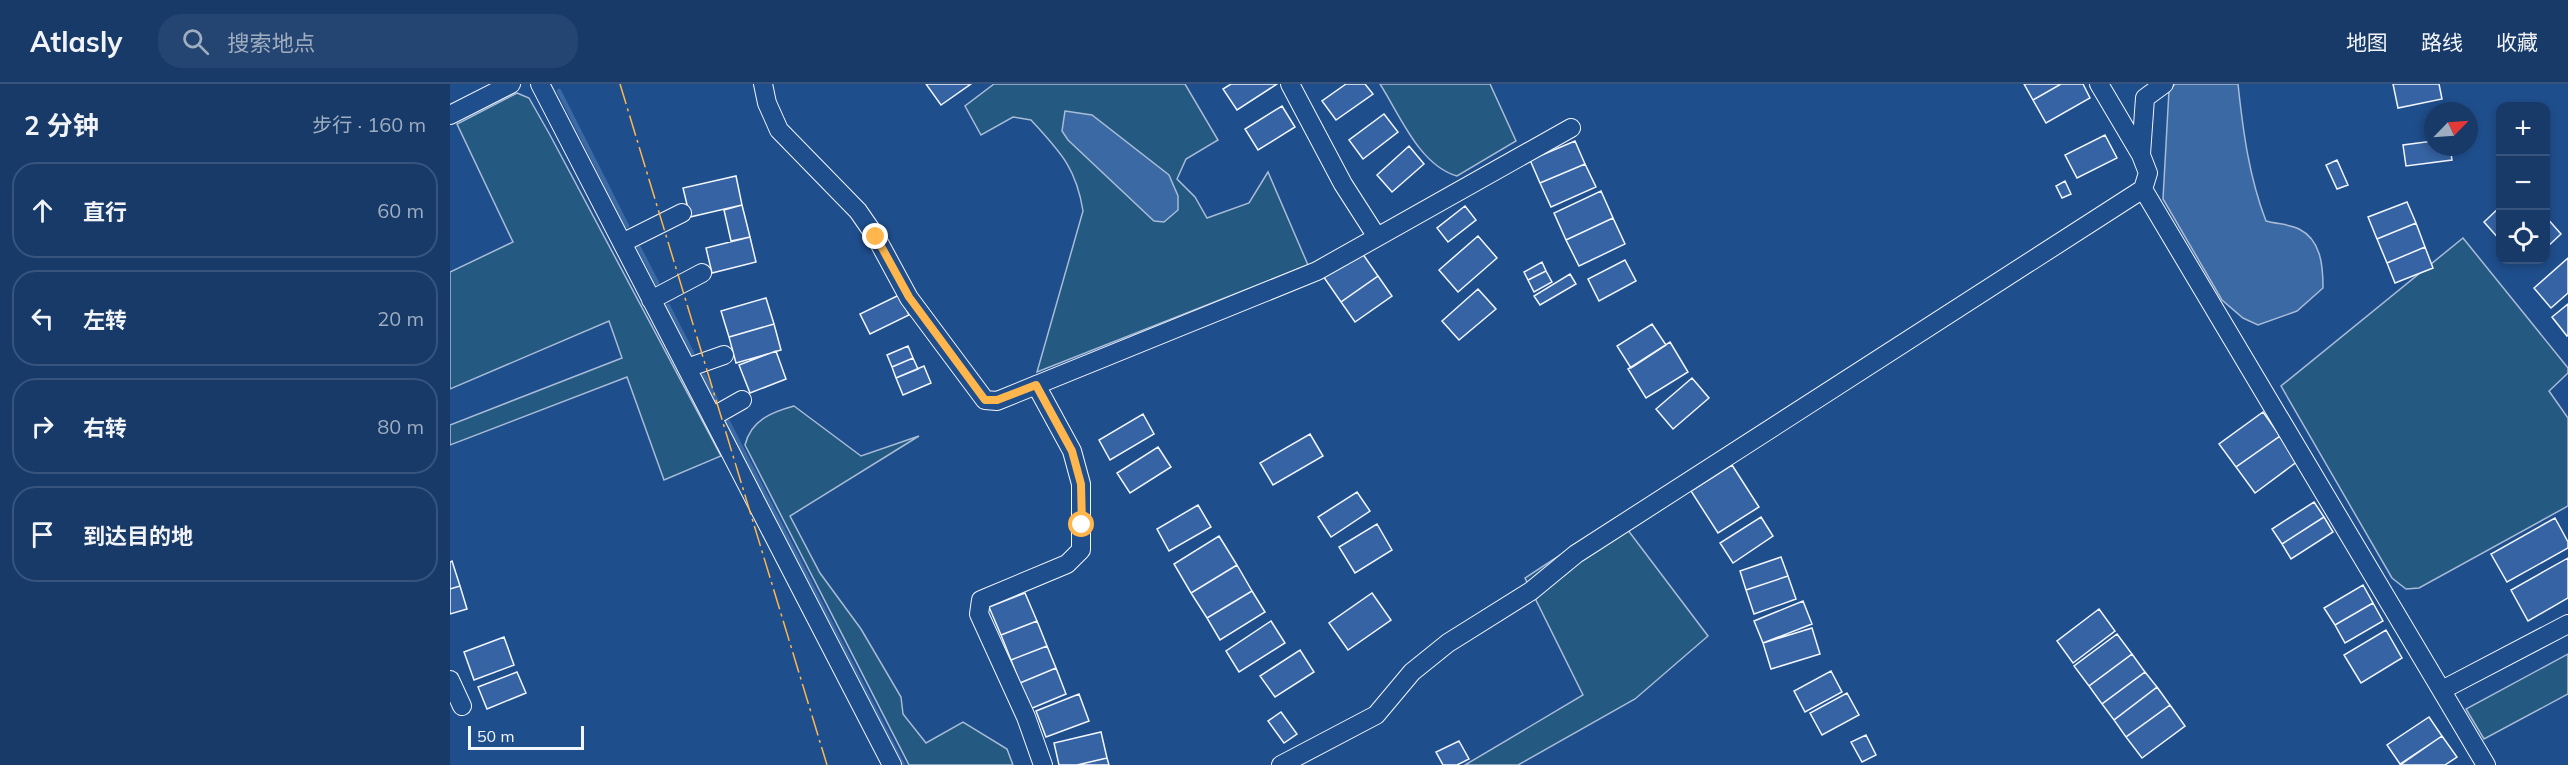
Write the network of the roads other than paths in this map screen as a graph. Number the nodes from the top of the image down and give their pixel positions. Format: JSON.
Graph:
{"nodes":[{"id":1,"x":511,"y":84,"type":"edge"},
{"id":2,"x":540,"y":84,"type":"edge"},
{"id":3,"x":763,"y":84,"type":"edge"},
{"id":4,"x":1290,"y":84,"type":"edge"},
{"id":5,"x":2099,"y":84,"type":"edge"},
{"id":6,"x":2164,"y":84,"type":"edge"},
{"id":7,"x":450,"y":115,"type":"edge"},
{"id":8,"x":1571,"y":128,"type":"dead end"},
{"id":9,"x":2141,"y":155,"type":"junction"},
{"id":10,"x":2143,"y":189,"type":"junction"},
{"id":11,"x":682,"y":213,"type":"dead end"},
{"id":12,"x":1377,"y":237,"type":"junction"},
{"id":13,"x":622,"y":243,"type":"junction"},
{"id":14,"x":702,"y":273,"type":"dead end"},
{"id":15,"x":651,"y":300,"type":"junction"},
{"id":16,"x":724,"y":355,"type":"dead end"},
{"id":17,"x":687,"y":368,"type":"junction"},
{"id":18,"x":1036,"y":385,"type":"junction"},
{"id":19,"x":742,"y":400,"type":"dead end"},
{"id":20,"x":712,"y":417,"type":"junction"},
{"id":21,"x":2568,"y":624,"type":"edge"},
{"id":22,"x":450,"y":680,"type":"edge"},
{"id":23,"x":2442,"y":690,"type":"junction"},
{"id":24,"x":462,"y":706,"type":"dead end"},
{"id":25,"x":892,"y":765,"type":"edge"},
{"id":26,"x":1043,"y":765,"type":"edge"},
{"id":27,"x":1281,"y":765,"type":"edge"},
{"id":28,"x":2486,"y":765,"type":"edge"}],
"edges":[{"from":1,"to":7,"type":"street"},
{"from":2,"to":13,"type":"street"},
{"from":3,"to":18,"type":"street"},
{"from":4,"to":12,"type":"street"},
{"from":5,"to":9,"type":"street"},
{"from":6,"to":9,"type":"street"},
{"from":8,"to":12,"type":"street"},
{"from":9,"to":10,"type":"street"},
{"from":10,"to":23,"type":"street"},
{"from":10,"to":27,"type":"street"},
{"from":11,"to":13,"type":"street"},
{"from":12,"to":18,"type":"street"},
{"from":13,"to":15,"type":"street"},
{"from":14,"to":15,"type":"street"},
{"from":15,"to":17,"type":"street"},
{"from":16,"to":17,"type":"street"},
{"from":17,"to":20,"type":"street"},
{"from":18,"to":26,"type":"street"},
{"from":19,"to":20,"type":"street"},
{"from":20,"to":25,"type":"street"},
{"from":21,"to":23,"type":"street"},
{"from":22,"to":24,"type":"street"},
{"from":23,"to":28,"type":"street"}]}
